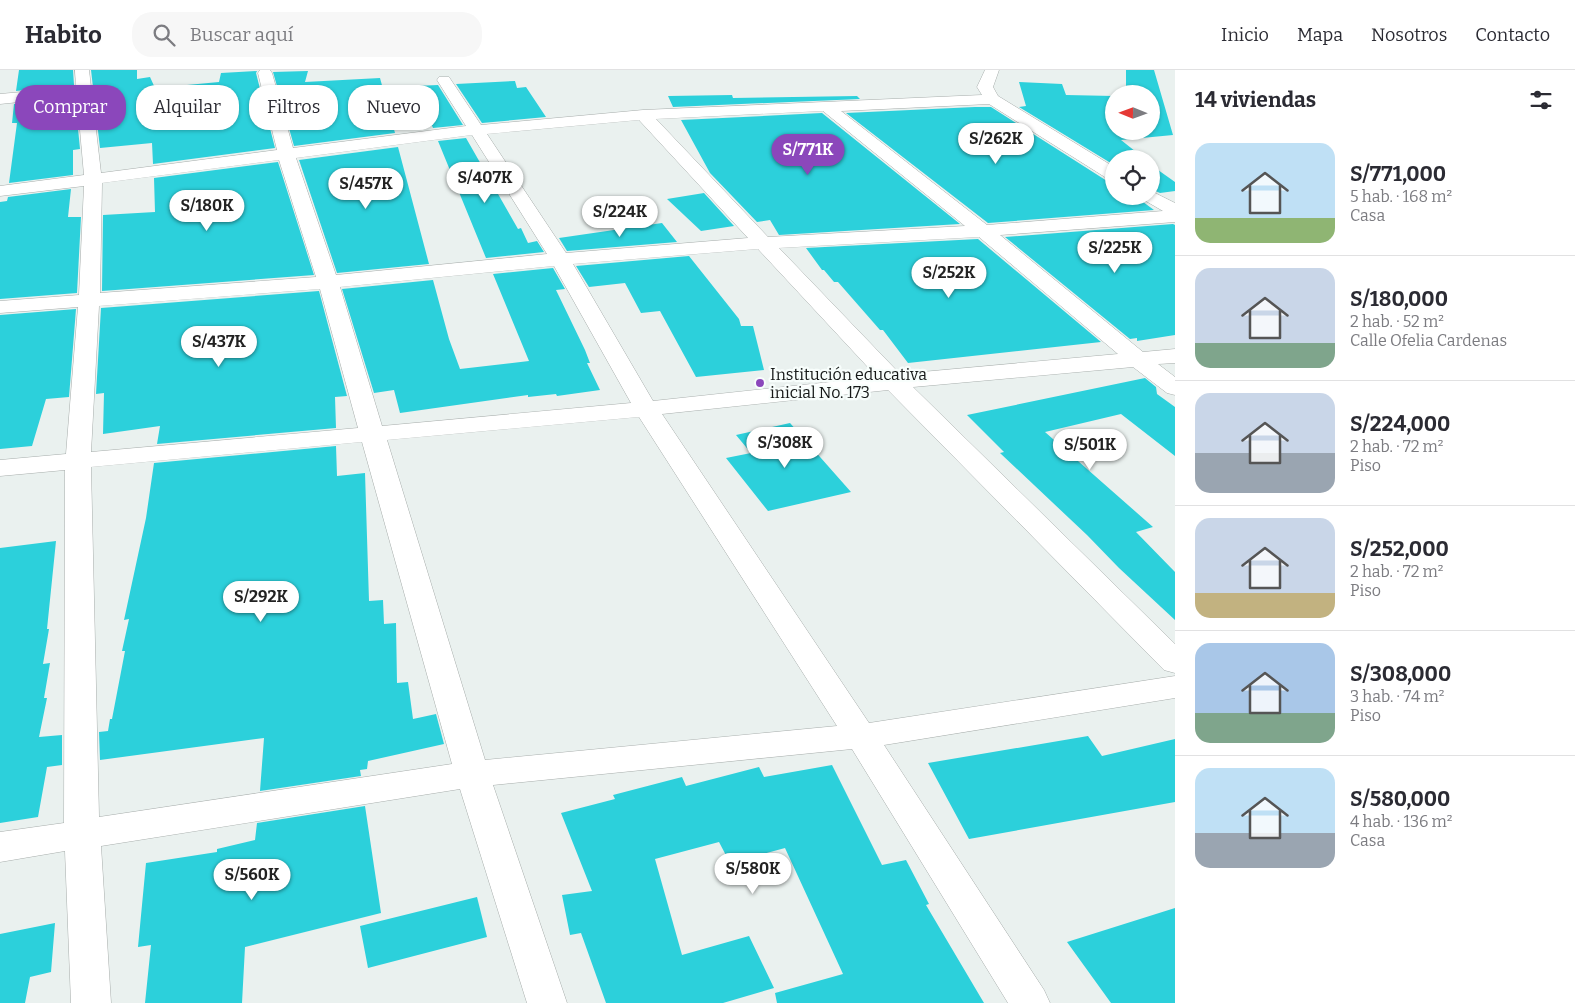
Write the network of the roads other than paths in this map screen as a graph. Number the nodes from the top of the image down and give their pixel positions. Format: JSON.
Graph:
{"nodes":[{"id":1,"x":82,"y":70,"type":"edge"},
{"id":2,"x":992,"y":70,"type":"edge"},
{"id":3,"x":265,"y":72,"type":"dead end"},
{"id":4,"x":444,"y":80,"type":"dead end"},
{"id":5,"x":83,"y":85,"type":"edge"},
{"id":6,"x":15,"y":98,"type":"edge"},
{"id":7,"x":0,"y":99,"type":"edge"},
{"id":8,"x":992,"y":99,"type":"junction"},
{"id":9,"x":827,"y":107,"type":"junction"},
{"id":10,"x":643,"y":116,"type":"junction"},
{"id":11,"x":88,"y":130,"type":"edge"},
{"id":12,"x":475,"y":130,"type":"junction"},
{"id":13,"x":286,"y":154,"type":"junction"},
{"id":14,"x":1105,"y":170,"type":"edge"},
{"id":15,"x":93,"y":180,"type":"junction"},
{"id":16,"x":0,"y":191,"type":"edge"},
{"id":17,"x":1160,"y":202,"type":"edge"},
{"id":18,"x":1175,"y":210,"type":"edge"},
{"id":19,"x":1175,"y":216,"type":"edge"},
{"id":20,"x":983,"y":231,"type":"junction"},
{"id":21,"x":764,"y":243,"type":"junction"},
{"id":22,"x":560,"y":259,"type":"junction"},
{"id":23,"x":328,"y":282,"type":"junction"},
{"id":24,"x":88,"y":301,"type":"junction"},
{"id":25,"x":0,"y":307,"type":"edge"},
{"id":26,"x":1175,"y":356,"type":"edge"},
{"id":27,"x":1137,"y":359,"type":"junction"},
{"id":28,"x":894,"y":382,"type":"junction"},
{"id":29,"x":1175,"y":388,"type":"edge"},
{"id":30,"x":646,"y":409,"type":"junction"},
{"id":31,"x":371,"y":434,"type":"junction"},
{"id":32,"x":78,"y":461,"type":"junction"},
{"id":33,"x":0,"y":468,"type":"edge"},
{"id":34,"x":1175,"y":662,"type":"edge"},
{"id":35,"x":1175,"y":688,"type":"edge"},
{"id":36,"x":861,"y":736,"type":"junction"},
{"id":37,"x":472,"y":774,"type":"junction"},
{"id":38,"x":82,"y":835,"type":"junction"},
{"id":39,"x":0,"y":847,"type":"edge"},
{"id":40,"x":91,"y":1003,"type":"edge"},
{"id":41,"x":547,"y":1003,"type":"edge"},
{"id":42,"x":1030,"y":1003,"type":"edge"}],
"edges":[{"from":1,"to":5,"type":"street"},
{"from":2,"to":8,"type":"street"},
{"from":3,"to":13,"type":"street"},
{"from":4,"to":12,"type":"street"},
{"from":6,"to":7,"type":"street"},
{"from":8,"to":9,"type":"street"},
{"from":8,"to":14,"type":"street"},
{"from":9,"to":10,"type":"street"},
{"from":9,"to":20,"type":"street"},
{"from":10,"to":12,"type":"street"},
{"from":10,"to":21,"type":"street"},
{"from":11,"to":15,"type":"street"},
{"from":12,"to":13,"type":"street"},
{"from":12,"to":22,"type":"street"},
{"from":13,"to":15,"type":"street"},
{"from":13,"to":23,"type":"street"},
{"from":15,"to":16,"type":"street"},
{"from":15,"to":24,"type":"street"},
{"from":17,"to":18,"type":"street"},
{"from":19,"to":20,"type":"street"},
{"from":20,"to":21,"type":"street"},
{"from":20,"to":27,"type":"street"},
{"from":21,"to":22,"type":"street"},
{"from":21,"to":28,"type":"street"},
{"from":22,"to":23,"type":"street"},
{"from":22,"to":30,"type":"street"},
{"from":23,"to":24,"type":"street"},
{"from":23,"to":31,"type":"street"},
{"from":24,"to":25,"type":"street"},
{"from":24,"to":32,"type":"street"},
{"from":26,"to":27,"type":"street"},
{"from":27,"to":28,"type":"street"},
{"from":27,"to":29,"type":"street"},
{"from":28,"to":30,"type":"street"},
{"from":28,"to":34,"type":"street"},
{"from":30,"to":31,"type":"street"},
{"from":30,"to":36,"type":"street"},
{"from":31,"to":32,"type":"street"},
{"from":31,"to":37,"type":"street"},
{"from":32,"to":33,"type":"street"},
{"from":32,"to":38,"type":"street"},
{"from":35,"to":36,"type":"street"},
{"from":36,"to":37,"type":"street"},
{"from":36,"to":42,"type":"street"},
{"from":37,"to":38,"type":"street"},
{"from":37,"to":41,"type":"street"},
{"from":38,"to":39,"type":"street"},
{"from":38,"to":40,"type":"street"}]}
